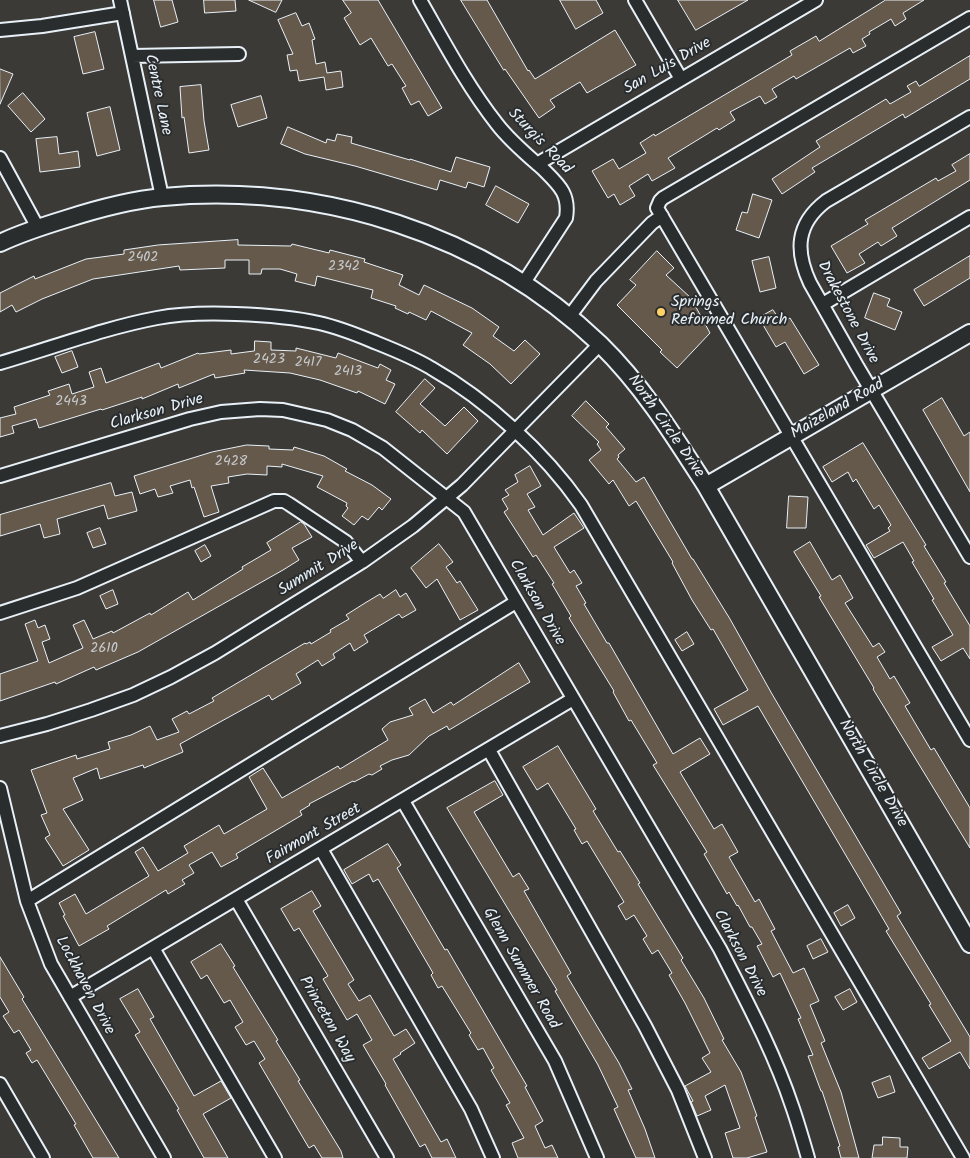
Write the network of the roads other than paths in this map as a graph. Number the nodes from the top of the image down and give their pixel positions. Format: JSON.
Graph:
{"nodes":[{"id":1,"x":420,"y":0,"type":"edge"},
{"id":2,"x":635,"y":0,"type":"edge"},
{"id":3,"x":816,"y":0,"type":"edge"},
{"id":4,"x":122,"y":6,"type":"edge"},
{"id":5,"x":970,"y":18,"type":"edge"},
{"id":6,"x":0,"y":30,"type":"edge"},
{"id":7,"x":238,"y":54,"type":"dead end"},
{"id":8,"x":132,"y":56,"type":"junction"},
{"id":9,"x":681,"y":78,"type":"junction"},
{"id":10,"x":970,"y":117,"type":"edge"},
{"id":11,"x":0,"y":158,"type":"edge"},
{"id":12,"x":537,"y":164,"type":"junction"},
{"id":13,"x":162,"y":197,"type":"junction"},
{"id":14,"x":662,"y":216,"type":"junction"},
{"id":15,"x":970,"y":218,"type":"edge"},
{"id":16,"x":38,"y":228,"type":"junction"},
{"id":17,"x":0,"y":243,"type":"edge"},
{"id":18,"x":523,"y":284,"type":"junction"},
{"id":19,"x":823,"y":304,"type":"junction"},
{"id":20,"x":569,"y":317,"type":"junction"},
{"id":21,"x":970,"y":333,"type":"edge"},
{"id":22,"x":600,"y":344,"type":"junction"},
{"id":23,"x":0,"y":363,"type":"edge"},
{"id":24,"x":872,"y":391,"type":"junction"},
{"id":25,"x":514,"y":431,"type":"junction"},
{"id":26,"x":792,"y":437,"type":"junction"},
{"id":27,"x":0,"y":476,"type":"edge"},
{"id":28,"x":706,"y":486,"type":"junction"},
{"id":29,"x":446,"y":499,"type":"junction"},
{"id":30,"x":970,"y":557,"type":"edge"},
{"id":31,"x":362,"y":562,"type":"junction"},
{"id":32,"x":516,"y":602,"type":"junction"},
{"id":33,"x":0,"y":613,"type":"edge"},
{"id":34,"x":573,"y":699,"type":"junction"},
{"id":35,"x":0,"y":736,"type":"edge"},
{"id":36,"x":970,"y":740,"type":"edge"},
{"id":37,"x":489,"y":750,"type":"junction"},
{"id":38,"x":0,"y":788,"type":"edge"},
{"id":39,"x":402,"y":802,"type":"junction"},
{"id":40,"x":321,"y":849,"type":"junction"},
{"id":41,"x":236,"y":899,"type":"junction"},
{"id":42,"x":27,"y":901,"type":"junction"},
{"id":43,"x":970,"y":944,"type":"edge"},
{"id":44,"x":153,"y":948,"type":"junction"},
{"id":45,"x":70,"y":997,"type":"junction"},
{"id":46,"x":0,"y":1084,"type":"edge"},
{"id":47,"x":43,"y":1158,"type":"edge"},
{"id":48,"x":164,"y":1158,"type":"edge"},
{"id":49,"x":275,"y":1158,"type":"edge"},
{"id":50,"x":387,"y":1158,"type":"edge"},
{"id":51,"x":493,"y":1158,"type":"edge"},
{"id":52,"x":597,"y":1158,"type":"edge"},
{"id":53,"x":705,"y":1158,"type":"edge"},
{"id":54,"x":808,"y":1158,"type":"edge"},
{"id":55,"x":963,"y":1158,"type":"edge"}],
"edges":[{"from":1,"to":12,"type":"street","name":"Sturgis Road"},
{"from":2,"to":9,"type":"street"},
{"from":3,"to":9,"type":"street","name":"San Luis Drive"},
{"from":4,"to":6,"type":"street"},
{"from":4,"to":8,"type":"street","name":"Centre Lane"},
{"from":5,"to":14,"type":"street"},
{"from":7,"to":8,"type":"street"},
{"from":8,"to":13,"type":"street","name":"Centre Lane"},
{"from":9,"to":12,"type":"street","name":"San Luis Drive"},
{"from":10,"to":19,"type":"street","name":"Drakestone Drive"},
{"from":11,"to":16,"type":"street"},
{"from":12,"to":18,"type":"street","name":"Sturgis Road"},
{"from":13,"to":16,"type":"main road","name":"North Circle Drive"},
{"from":13,"to":18,"type":"main road","name":"North Circle Drive"},
{"from":14,"to":20,"type":"street"},
{"from":14,"to":26,"type":"street"},
{"from":15,"to":19,"type":"street"},
{"from":16,"to":17,"type":"main road","name":"North Circle Drive"},
{"from":18,"to":20,"type":"main road","name":"North Circle Drive"},
{"from":19,"to":24,"type":"street","name":"Drakestone Drive"},
{"from":20,"to":22,"type":"main road","name":"North Circle Drive"},
{"from":21,"to":24,"type":"main road","name":"Maizeland Road"},
{"from":22,"to":25,"type":"street","name":"Summit Drive"},
{"from":22,"to":28,"type":"main road","name":"North Circle Drive"},
{"from":23,"to":25,"type":"street"},
{"from":24,"to":26,"type":"main road","name":"Maizeland Road"},
{"from":24,"to":30,"type":"street","name":"Drakestone Drive"},
{"from":25,"to":29,"type":"street","name":"Summit Drive"},
{"from":25,"to":55,"type":"street"},
{"from":26,"to":28,"type":"main road","name":"Maizeland Road"},
{"from":26,"to":36,"type":"street"},
{"from":27,"to":29,"type":"street","name":"Clarkson Drive"},
{"from":28,"to":43,"type":"main road","name":"North Circle Drive"},
{"from":29,"to":31,"type":"street","name":"Summit Drive"},
{"from":29,"to":32,"type":"street","name":"Clarkson Drive"},
{"from":31,"to":33,"type":"street"},
{"from":31,"to":35,"type":"street","name":"Summit Drive"},
{"from":32,"to":34,"type":"street","name":"Clarkson Drive"},
{"from":32,"to":42,"type":"street"},
{"from":34,"to":37,"type":"street","name":"Fairmont Street"},
{"from":34,"to":54,"type":"street","name":"Clarkson Drive"},
{"from":37,"to":39,"type":"street","name":"Fairmont Street"},
{"from":37,"to":53,"type":"street"},
{"from":38,"to":42,"type":"street","name":"Lockhaven Drive"},
{"from":39,"to":40,"type":"street","name":"Fairmont Street"},
{"from":39,"to":52,"type":"street","name":"Glenn Summer Road"},
{"from":40,"to":41,"type":"street","name":"Fairmont Street"},
{"from":40,"to":51,"type":"street"},
{"from":41,"to":44,"type":"street","name":"Fairmont Street"},
{"from":41,"to":50,"type":"street","name":"Princeton Way"},
{"from":42,"to":45,"type":"street","name":"Lockhaven Drive"},
{"from":44,"to":45,"type":"street","name":"Fairmont Street"},
{"from":44,"to":49,"type":"street"},
{"from":45,"to":48,"type":"street","name":"Lockhaven Drive"},
{"from":46,"to":47,"type":"street"}]}
